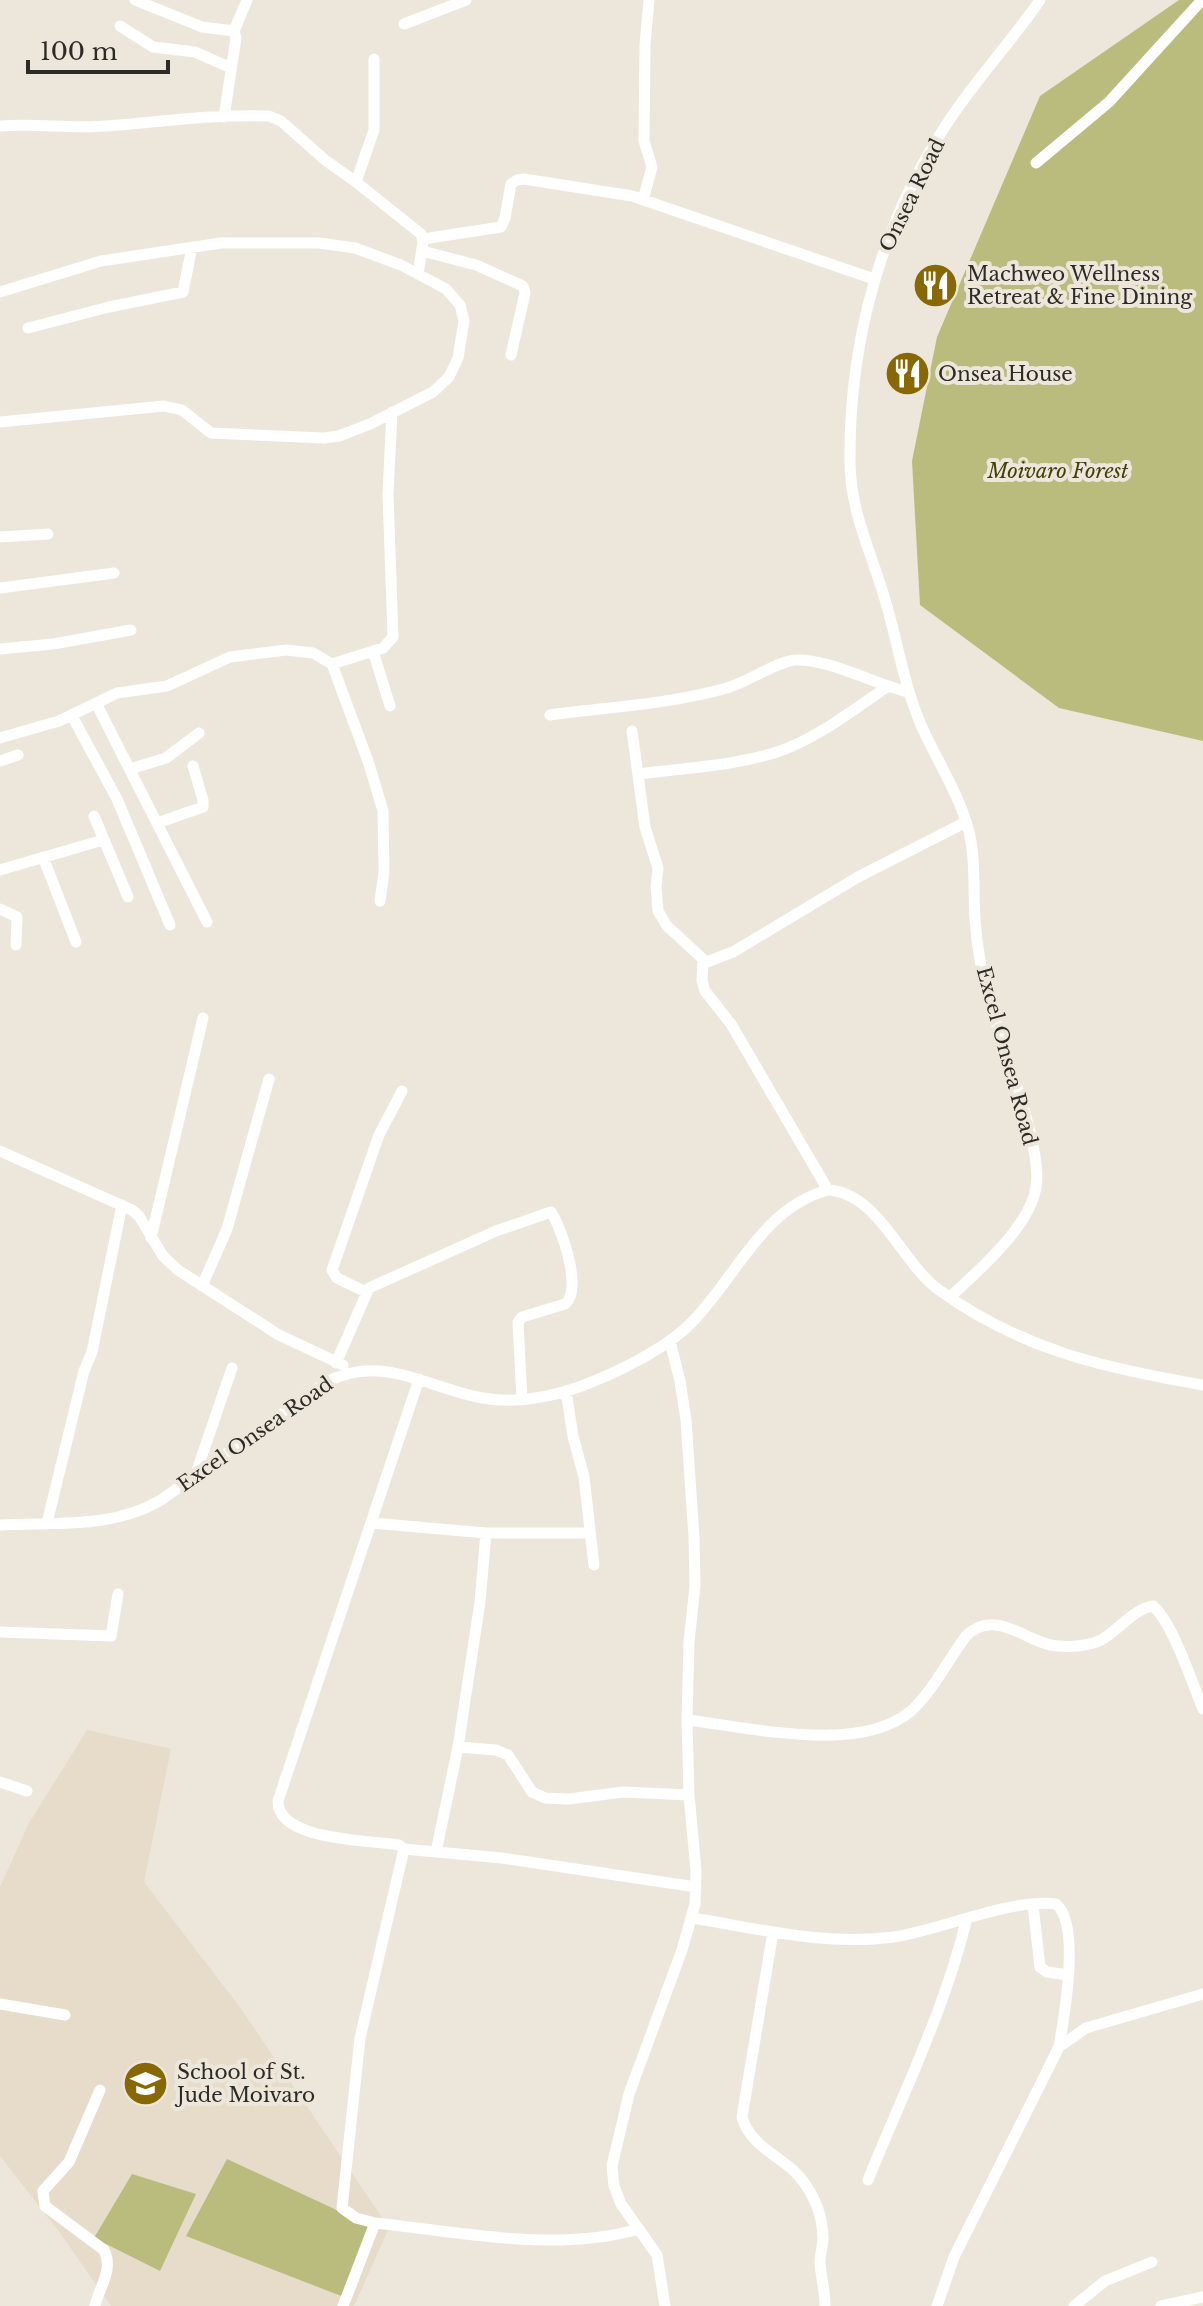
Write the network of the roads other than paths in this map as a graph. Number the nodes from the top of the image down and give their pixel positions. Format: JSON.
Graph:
{"nodes":[{"id":1,"x":135,"y":0,"type":"edge"},
{"id":2,"x":247,"y":0,"type":"edge"},
{"id":3,"x":466,"y":0,"type":"edge"},
{"id":4,"x":649,"y":0,"type":"edge"},
{"id":5,"x":1202,"y":0,"type":"edge"},
{"id":6,"x":1037,"y":1,"type":"edge"},
{"id":7,"x":404,"y":24,"type":"dead end"},
{"id":8,"x":120,"y":26,"type":"dead end"},
{"id":9,"x":234,"y":31,"type":"junction"},
{"id":10,"x":374,"y":59,"type":"dead end"},
{"id":11,"x":231,"y":68,"type":"junction"},
{"id":12,"x":224,"y":117,"type":"junction"},
{"id":13,"x":0,"y":126,"type":"edge"},
{"id":14,"x":1036,"y":163,"type":"dead end"},
{"id":15,"x":356,"y":182,"type":"junction"},
{"id":16,"x":643,"y":200,"type":"junction"},
{"id":17,"x":423,"y":245,"type":"junction"},
{"id":18,"x":192,"y":247,"type":"junction"},
{"id":19,"x":418,"y":274,"type":"junction"},
{"id":20,"x":874,"y":279,"type":"junction"},
{"id":21,"x":0,"y":292,"type":"edge"},
{"id":22,"x":28,"y":328,"type":"dead end"},
{"id":23,"x":511,"y":355,"type":"dead end"},
{"id":24,"x":392,"y":412,"type":"junction"},
{"id":25,"x":851,"y":420,"type":"joint"},
{"id":26,"x":0,"y":422,"type":"edge"},
{"id":27,"x":48,"y":534,"type":"dead end"},
{"id":28,"x":0,"y":537,"type":"edge"},
{"id":29,"x":114,"y":573,"type":"dead end"},
{"id":30,"x":0,"y":588,"type":"edge"},
{"id":31,"x":131,"y":630,"type":"dead end"},
{"id":32,"x":0,"y":649,"type":"edge"},
{"id":33,"x":373,"y":651,"type":"junction"},
{"id":34,"x":332,"y":664,"type":"junction"},
{"id":35,"x":887,"y":687,"type":"junction"},
{"id":36,"x":908,"y":692,"type":"junction"},
{"id":37,"x":96,"y":703,"type":"junction"},
{"id":38,"x":390,"y":706,"type":"dead end"},
{"id":39,"x":550,"y":715,"type":"dead end"},
{"id":40,"x":72,"y":716,"type":"junction"},
{"id":41,"x":632,"y":731,"type":"dead end"},
{"id":42,"x":199,"y":733,"type":"dead end"},
{"id":43,"x":0,"y":738,"type":"edge"},
{"id":44,"x":18,"y":755,"type":"dead end"},
{"id":45,"x":0,"y":761,"type":"edge"},
{"id":46,"x":193,"y":766,"type":"dead end"},
{"id":47,"x":130,"y":769,"type":"junction"},
{"id":48,"x":638,"y":774,"type":"junction"},
{"id":49,"x":94,"y":816,"type":"dead end"},
{"id":50,"x":966,"y":822,"type":"junction"},
{"id":51,"x":157,"y":823,"type":"junction"},
{"id":52,"x":103,"y":840,"type":"junction"},
{"id":53,"x":43,"y":857,"type":"junction"},
{"id":54,"x":0,"y":870,"type":"edge"},
{"id":55,"x":0,"y":879,"type":"edge"},
{"id":56,"x":128,"y":897,"type":"dead end"},
{"id":57,"x":380,"y":901,"type":"dead end"},
{"id":58,"x":0,"y":909,"type":"edge"},
{"id":59,"x":207,"y":922,"type":"dead end"},
{"id":60,"x":170,"y":925,"type":"dead end"},
{"id":61,"x":76,"y":942,"type":"dead end"},
{"id":62,"x":16,"y":945,"type":"dead end"},
{"id":63,"x":704,"y":963,"type":"junction"},
{"id":64,"x":203,"y":1018,"type":"dead end"},
{"id":65,"x":269,"y":1079,"type":"dead end"},
{"id":66,"x":402,"y":1091,"type":"dead end"},
{"id":67,"x":0,"y":1151,"type":"edge"},
{"id":68,"x":828,"y":1190,"type":"junction"},
{"id":69,"x":122,"y":1205,"type":"junction"},
{"id":70,"x":151,"y":1238,"type":"junction"},
{"id":71,"x":202,"y":1286,"type":"junction"},
{"id":72,"x":366,"y":1292,"type":"junction"},
{"id":73,"x":950,"y":1297,"type":"junction"},
{"id":74,"x":670,"y":1341,"type":"junction"},
{"id":75,"x":336,"y":1363,"type":"junction"},
{"id":76,"x":232,"y":1368,"type":"dead end"},
{"id":77,"x":355,"y":1370,"type":"junction"},
{"id":78,"x":419,"y":1379,"type":"junction"},
{"id":79,"x":1203,"y":1385,"type":"edge"},
{"id":80,"x":566,"y":1391,"type":"junction"},
{"id":81,"x":522,"y":1400,"type":"junction"},
{"id":82,"x":195,"y":1476,"type":"junction"},
{"id":83,"x":47,"y":1523,"type":"junction"},
{"id":84,"x":372,"y":1523,"type":"junction"},
{"id":85,"x":0,"y":1525,"type":"edge"},
{"id":86,"x":486,"y":1533,"type":"junction"},
{"id":87,"x":590,"y":1533,"type":"junction"},
{"id":88,"x":594,"y":1565,"type":"dead end"},
{"id":89,"x":118,"y":1594,"type":"dead end"},
{"id":90,"x":0,"y":1632,"type":"edge"},
{"id":91,"x":1203,"y":1709,"type":"edge"},
{"id":92,"x":687,"y":1720,"type":"junction"},
{"id":93,"x":458,"y":1747,"type":"junction"},
{"id":94,"x":0,"y":1782,"type":"edge"},
{"id":95,"x":27,"y":1791,"type":"dead end"},
{"id":96,"x":689,"y":1795,"type":"junction"},
{"id":97,"x":404,"y":1849,"type":"junction"},
{"id":98,"x":436,"y":1852,"type":"junction"},
{"id":99,"x":696,"y":1887,"type":"junction"},
{"id":100,"x":1033,"y":1905,"type":"junction"},
{"id":101,"x":693,"y":1918,"type":"junction"},
{"id":102,"x":967,"y":1918,"type":"junction"},
{"id":103,"x":773,"y":1932,"type":"junction"},
{"id":104,"x":1068,"y":1975,"type":"junction"},
{"id":105,"x":1203,"y":1994,"type":"edge"},
{"id":106,"x":0,"y":2004,"type":"edge"},
{"id":107,"x":65,"y":2015,"type":"dead end"},
{"id":108,"x":1059,"y":2047,"type":"junction"},
{"id":109,"x":100,"y":2090,"type":"dead end"},
{"id":110,"x":868,"y":2180,"type":"dead end"},
{"id":111,"x":375,"y":2223,"type":"junction"},
{"id":112,"x":639,"y":2229,"type":"junction"},
{"id":113,"x":1152,"y":2262,"type":"dead end"},
{"id":114,"x":1203,"y":2297,"type":"edge"},
{"id":115,"x":95,"y":2306,"type":"edge"},
{"id":116,"x":343,"y":2306,"type":"edge"},
{"id":117,"x":665,"y":2306,"type":"edge"},
{"id":118,"x":825,"y":2306,"type":"edge"},
{"id":119,"x":937,"y":2306,"type":"edge"},
{"id":120,"x":1074,"y":2306,"type":"edge"},
{"id":121,"x":1161,"y":2306,"type":"edge"}],
"edges":[{"from":1,"to":9,"type":"street"},
{"from":2,"to":9,"type":"street"},
{"from":3,"to":7,"type":"street"},
{"from":4,"to":16,"type":"street"},
{"from":5,"to":14,"type":"street"},
{"from":6,"to":20,"type":"street","name":"Onsea Road"},
{"from":8,"to":11,"type":"street"},
{"from":9,"to":11,"type":"street"},
{"from":10,"to":15,"type":"street"},
{"from":11,"to":12,"type":"street"},
{"from":12,"to":13,"type":"street"},
{"from":12,"to":15,"type":"street"},
{"from":15,"to":17,"type":"street"},
{"from":16,"to":17,"type":"street"},
{"from":16,"to":20,"type":"street"},
{"from":17,"to":19,"type":"street"},
{"from":17,"to":23,"type":"street"},
{"from":18,"to":19,"type":"street"},
{"from":18,"to":21,"type":"street"},
{"from":18,"to":22,"type":"street"},
{"from":19,"to":24,"type":"street"},
{"from":20,"to":25,"type":"street","name":"Onsea Road"},
{"from":24,"to":26,"type":"street"},
{"from":24,"to":33,"type":"street"},
{"from":25,"to":36,"type":"street","name":"Excel Onsea Road"},
{"from":27,"to":28,"type":"street"},
{"from":29,"to":30,"type":"street"},
{"from":31,"to":32,"type":"street"},
{"from":33,"to":34,"type":"street"},
{"from":33,"to":38,"type":"street"},
{"from":34,"to":37,"type":"street"},
{"from":34,"to":57,"type":"street"},
{"from":35,"to":36,"type":"street"},
{"from":35,"to":39,"type":"street"},
{"from":35,"to":48,"type":"street"},
{"from":36,"to":50,"type":"street","name":"Excel Onsea Road"},
{"from":37,"to":40,"type":"street"},
{"from":37,"to":47,"type":"street"},
{"from":40,"to":43,"type":"street"},
{"from":40,"to":60,"type":"street"},
{"from":41,"to":48,"type":"street"},
{"from":42,"to":47,"type":"street"},
{"from":44,"to":45,"type":"street"},
{"from":46,"to":51,"type":"street"},
{"from":47,"to":51,"type":"street"},
{"from":48,"to":63,"type":"street"},
{"from":49,"to":52,"type":"street"},
{"from":50,"to":63,"type":"street"},
{"from":50,"to":73,"type":"street","name":"Excel Onsea Road"},
{"from":51,"to":59,"type":"street"},
{"from":52,"to":53,"type":"street"},
{"from":52,"to":56,"type":"street"},
{"from":53,"to":54,"type":"street"},
{"from":53,"to":61,"type":"street"},
{"from":54,"to":55,"type":"street"},
{"from":58,"to":62,"type":"street"},
{"from":63,"to":68,"type":"street"},
{"from":64,"to":70,"type":"street"},
{"from":65,"to":71,"type":"street"},
{"from":66,"to":72,"type":"street"},
{"from":67,"to":69,"type":"street"},
{"from":68,"to":73,"type":"street"},
{"from":68,"to":74,"type":"street","name":"Excel Onsea Road"},
{"from":69,"to":70,"type":"street"},
{"from":69,"to":83,"type":"street"},
{"from":70,"to":71,"type":"street"},
{"from":71,"to":75,"type":"street"},
{"from":72,"to":75,"type":"street"},
{"from":72,"to":81,"type":"street"},
{"from":73,"to":79,"type":"street"},
{"from":74,"to":80,"type":"street","name":"Excel Onsea Road"},
{"from":74,"to":92,"type":"street"},
{"from":75,"to":77,"type":"street"},
{"from":76,"to":82,"type":"street"},
{"from":77,"to":78,"type":"street","name":"Excel Onsea Road"},
{"from":77,"to":82,"type":"street","name":"Excel Onsea Road"},
{"from":78,"to":81,"type":"street","name":"Excel Onsea Road"},
{"from":78,"to":84,"type":"street"},
{"from":80,"to":81,"type":"street","name":"Excel Onsea Road"},
{"from":80,"to":87,"type":"street"},
{"from":82,"to":83,"type":"street","name":"Excel Onsea Road"},
{"from":83,"to":85,"type":"street","name":"Excel Onsea Road"},
{"from":84,"to":86,"type":"street"},
{"from":84,"to":97,"type":"street"},
{"from":86,"to":87,"type":"street"},
{"from":86,"to":93,"type":"street"},
{"from":87,"to":88,"type":"street"},
{"from":89,"to":90,"type":"street"},
{"from":91,"to":92,"type":"street"},
{"from":92,"to":96,"type":"street"},
{"from":93,"to":96,"type":"street"},
{"from":93,"to":98,"type":"street"},
{"from":94,"to":95,"type":"street"},
{"from":96,"to":99,"type":"street"},
{"from":97,"to":98,"type":"street"},
{"from":97,"to":111,"type":"street"},
{"from":98,"to":99,"type":"street"},
{"from":99,"to":101,"type":"street"},
{"from":100,"to":102,"type":"street"},
{"from":100,"to":104,"type":"street"},
{"from":100,"to":104,"type":"street"},
{"from":101,"to":103,"type":"street"},
{"from":101,"to":112,"type":"street"},
{"from":102,"to":103,"type":"street"},
{"from":102,"to":110,"type":"street"},
{"from":103,"to":118,"type":"street"},
{"from":104,"to":108,"type":"street"},
{"from":105,"to":108,"type":"street"},
{"from":106,"to":107,"type":"street"},
{"from":108,"to":119,"type":"street"},
{"from":109,"to":115,"type":"street"},
{"from":111,"to":112,"type":"street"},
{"from":111,"to":116,"type":"street"},
{"from":112,"to":117,"type":"street"},
{"from":113,"to":120,"type":"street"},
{"from":114,"to":121,"type":"street"}]}
